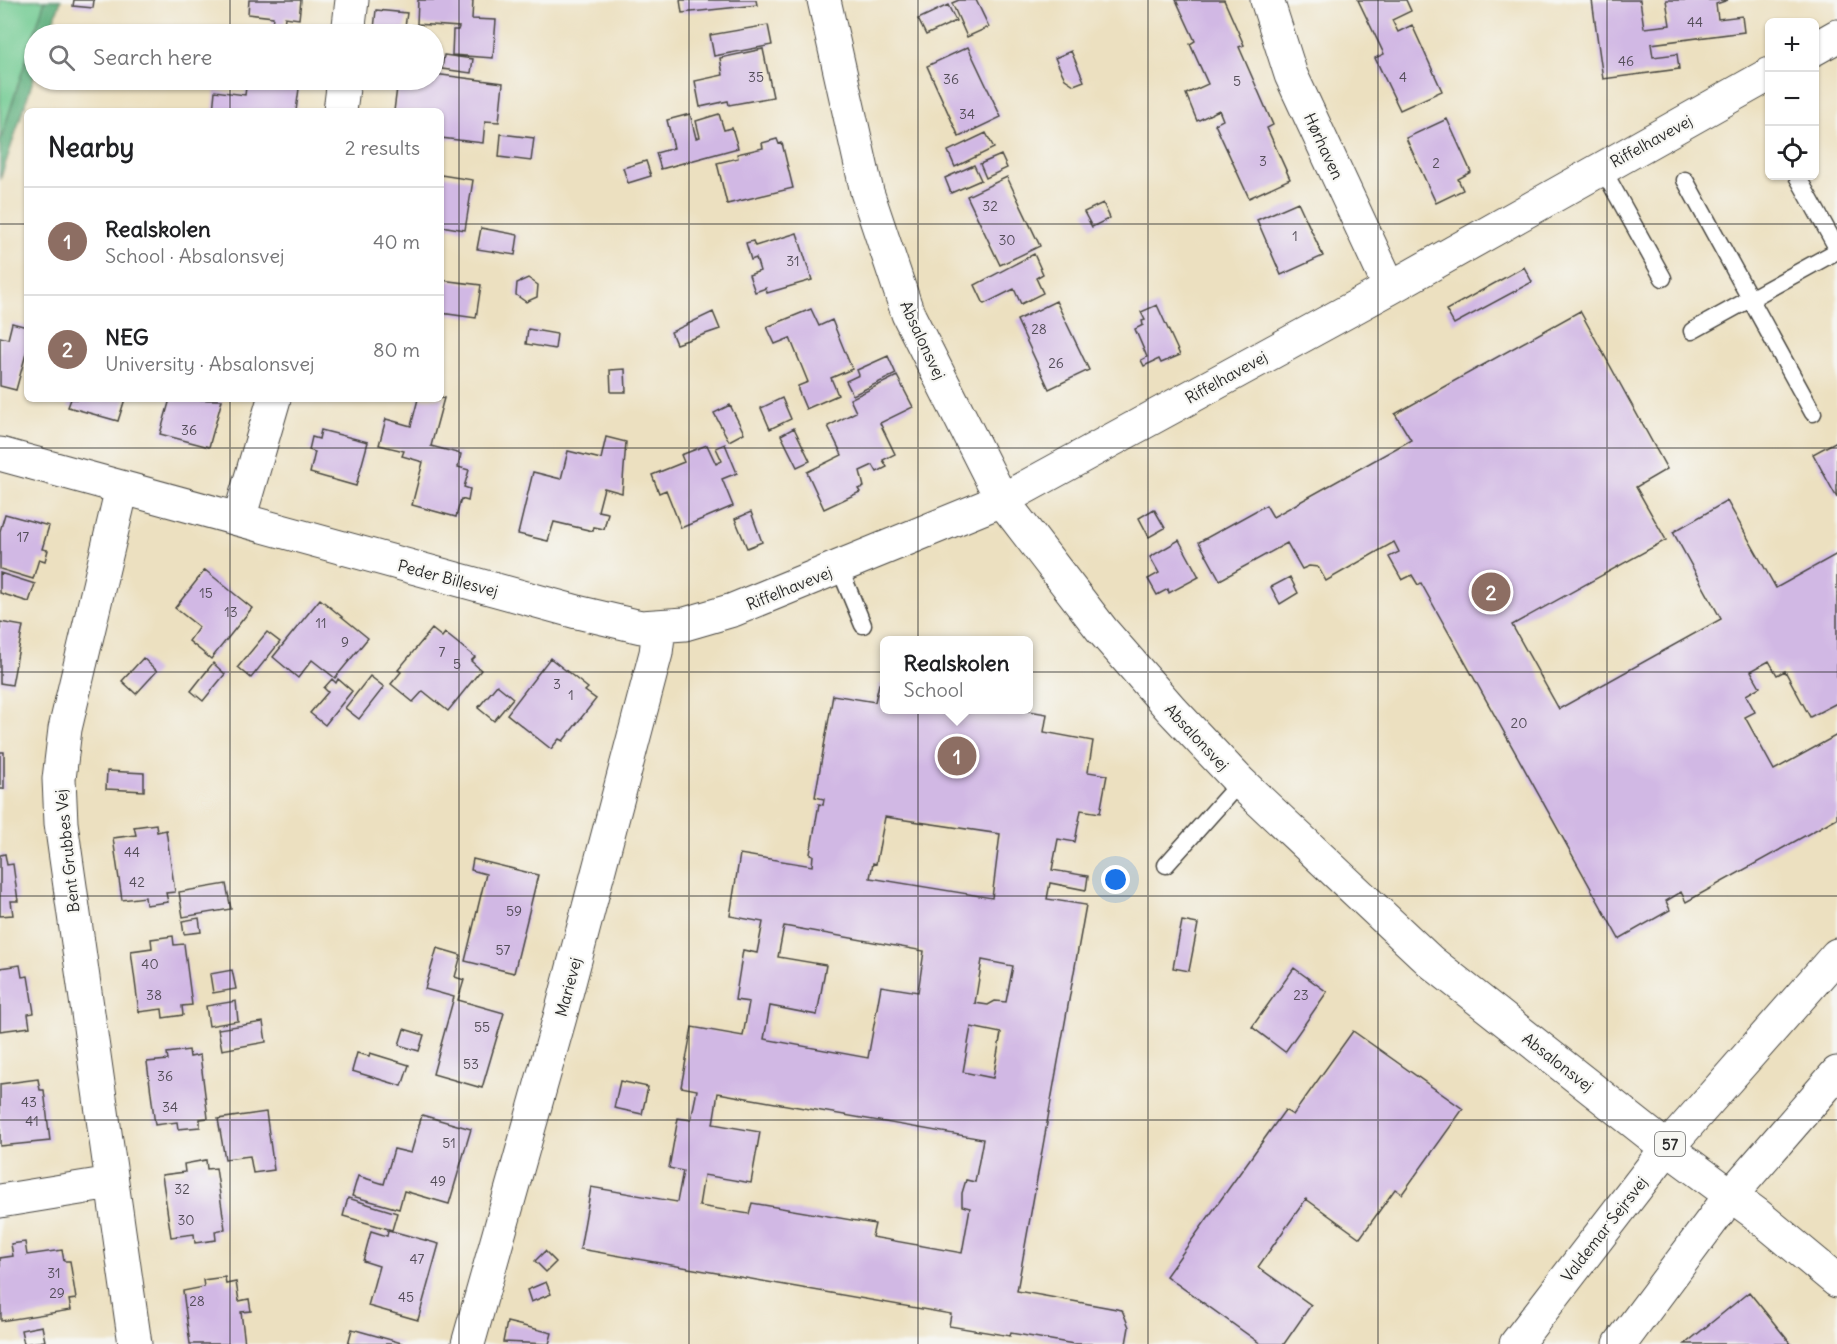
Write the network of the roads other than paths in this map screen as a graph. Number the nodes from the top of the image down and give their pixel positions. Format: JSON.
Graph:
{"nodes":[{"id":1,"x":352,"y":0,"type":"edge"},
{"id":2,"x":824,"y":0,"type":"edge"},
{"id":3,"x":1267,"y":0,"type":"edge"},
{"id":4,"x":349,"y":24,"type":"edge"},
{"id":5,"x":1837,"y":36,"type":"edge"},
{"id":6,"x":1819,"y":47,"type":"edge"},
{"id":7,"x":1765,"y":77,"type":"edge"},
{"id":8,"x":343,"y":90,"type":"edge"},
{"id":9,"x":340,"y":108,"type":"edge"},
{"id":10,"x":1602,"y":168,"type":"junction"},
{"id":11,"x":1685,"y":180,"type":"dead end"},
{"id":12,"x":1799,"y":180,"type":"edge"},
{"id":13,"x":1835,"y":240,"type":"edge"},
{"id":14,"x":1663,"y":278,"type":"dead end"},
{"id":15,"x":1390,"y":288,"type":"junction"},
{"id":16,"x":1750,"y":299,"type":"junction"},
{"id":17,"x":1692,"y":332,"type":"dead end"},
{"id":18,"x":273,"y":402,"type":"edge"},
{"id":19,"x":1813,"y":414,"type":"dead end"},
{"id":20,"x":0,"y":454,"type":"edge"},
{"id":21,"x":122,"y":488,"type":"junction"},
{"id":22,"x":1002,"y":500,"type":"junction"},
{"id":23,"x":239,"y":519,"type":"junction"},
{"id":24,"x":839,"y":567,"type":"junction"},
{"id":25,"x":863,"y":626,"type":"dead end"},
{"id":26,"x":659,"y":628,"type":"junction"},
{"id":27,"x":1240,"y":782,"type":"junction"},
{"id":28,"x":1166,"y":865,"type":"dead end"},
{"id":29,"x":1837,"y":955,"type":"edge"},
{"id":30,"x":1837,"y":1073,"type":"edge"},
{"id":31,"x":1667,"y":1148,"type":"junction"},
{"id":32,"x":111,"y":1183,"type":"junction"},
{"id":33,"x":1731,"y":1195,"type":"junction"},
{"id":34,"x":0,"y":1201,"type":"edge"},
{"id":35,"x":1837,"y":1281,"type":"edge"},
{"id":36,"x":135,"y":1344,"type":"edge"},
{"id":37,"x":468,"y":1344,"type":"edge"},
{"id":38,"x":1516,"y":1344,"type":"edge"},
{"id":39,"x":1620,"y":1344,"type":"edge"}],
"edges":[{"from":1,"to":4,"type":"street"},
{"from":2,"to":22,"type":"street","name":"Absalonsvej"},
{"from":3,"to":15,"type":"street","name":"Hørhaven"},
{"from":5,"to":6,"type":"street"},
{"from":7,"to":10,"type":"street","name":"Riffelhavevej"},
{"from":8,"to":9,"type":"street"},
{"from":10,"to":14,"type":"lane"},
{"from":10,"to":15,"type":"street","name":"Riffelhavevej"},
{"from":11,"to":16,"type":"lane"},
{"from":12,"to":13,"type":"lane"},
{"from":13,"to":16,"type":"lane"},
{"from":15,"to":22,"type":"street","name":"Riffelhavevej"},
{"from":16,"to":17,"type":"lane"},
{"from":16,"to":19,"type":"lane"},
{"from":18,"to":23,"type":"street"},
{"from":20,"to":21,"type":"street","name":"Peder Billesvej"},
{"from":21,"to":23,"type":"street","name":"Peder Billesvej"},
{"from":21,"to":32,"type":"street","name":"Bent Grubbes Vej"},
{"from":22,"to":24,"type":"street","name":"Riffelhavevej"},
{"from":22,"to":27,"type":"street","name":"Absalonsvej"},
{"from":23,"to":26,"type":"street","name":"Peder Billesvej"},
{"from":24,"to":25,"type":"lane"},
{"from":24,"to":26,"type":"street","name":"Riffelhavevej"},
{"from":26,"to":37,"type":"street","name":"Marievej"},
{"from":27,"to":28,"type":"lane"},
{"from":27,"to":31,"type":"street","name":"Absalonsvej"},
{"from":29,"to":31,"type":"street","name":"Valdemar Sejrsvej","number":"57"},
{"from":30,"to":33,"type":"street"},
{"from":31,"to":33,"type":"street","name":"Absalonsvej"},
{"from":31,"to":38,"type":"street","name":"Valdemar Sejrsvej","number":"57"},
{"from":32,"to":34,"type":"street"},
{"from":32,"to":36,"type":"street","name":"Bent Grubbes Vej"},
{"from":33,"to":35,"type":"street","name":"Absalonsvej"},
{"from":33,"to":39,"type":"street"}]}
